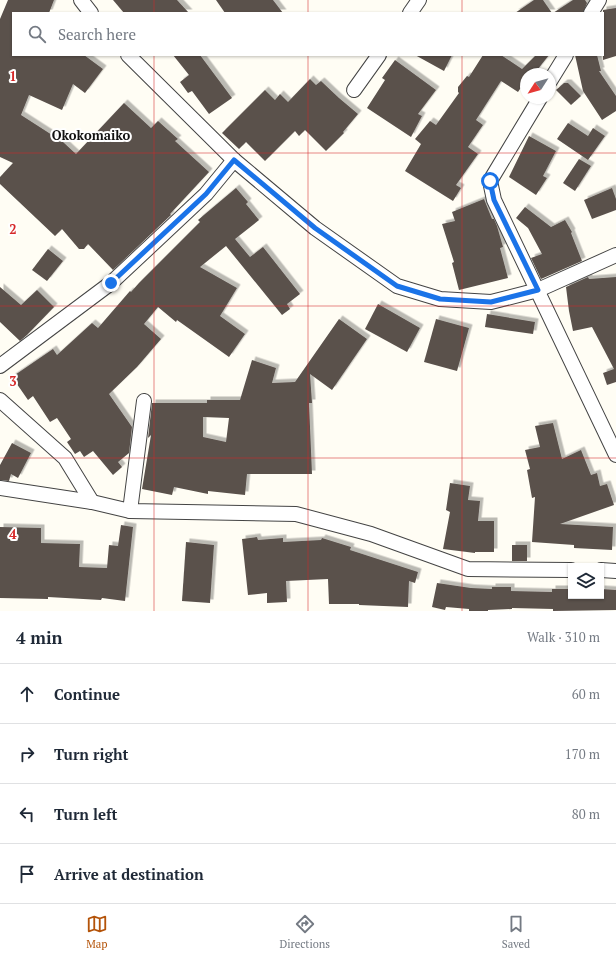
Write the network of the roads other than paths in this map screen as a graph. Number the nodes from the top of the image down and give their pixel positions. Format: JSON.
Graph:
{"nodes":[{"id":1,"x":81,"y":0,"type":"edge"},
{"id":2,"x":419,"y":0,"type":"edge"},
{"id":3,"x":599,"y":0,"type":"edge"},
{"id":4,"x":90,"y":12,"type":"edge"},
{"id":5,"x":411,"y":12,"type":"edge"},
{"id":6,"x":592,"y":12,"type":"edge"},
{"id":7,"x":129,"y":56,"type":"edge"},
{"id":8,"x":378,"y":56,"type":"edge"},
{"id":9,"x":565,"y":56,"type":"edge"},
{"id":10,"x":556,"y":71,"type":"edge"},
{"id":11,"x":354,"y":90,"type":"dead end"},
{"id":12,"x":536,"y":104,"type":"edge"},
{"id":13,"x":234,"y":160,"type":"junction"},
{"id":14,"x":616,"y":255,"type":"edge"},
{"id":15,"x":538,"y":290,"type":"junction"},
{"id":16,"x":0,"y":366,"type":"edge"},
{"id":17,"x":0,"y":400,"type":"edge"},
{"id":18,"x":144,"y":401,"type":"dead end"},
{"id":19,"x":616,"y":455,"type":"edge"},
{"id":20,"x":0,"y":488,"type":"edge"},
{"id":21,"x":92,"y":502,"type":"junction"},
{"id":22,"x":130,"y":511,"type":"junction"},
{"id":23,"x":568,"y":570,"type":"edge"},
{"id":24,"x":604,"y":570,"type":"edge"},
{"id":25,"x":616,"y":570,"type":"edge"}],
"edges":[{"from":1,"to":4,"type":"street"},
{"from":2,"to":5,"type":"street"},
{"from":3,"to":6,"type":"street"},
{"from":7,"to":13,"type":"street"},
{"from":8,"to":11,"type":"street"},
{"from":9,"to":10,"type":"street"},
{"from":12,"to":15,"type":"street"},
{"from":13,"to":15,"type":"street"},
{"from":13,"to":16,"type":"street"},
{"from":14,"to":15,"type":"street"},
{"from":15,"to":19,"type":"street"},
{"from":17,"to":21,"type":"street"},
{"from":18,"to":22,"type":"street"},
{"from":20,"to":21,"type":"street"},
{"from":21,"to":22,"type":"street"},
{"from":22,"to":23,"type":"street"},
{"from":24,"to":25,"type":"street"}]}
